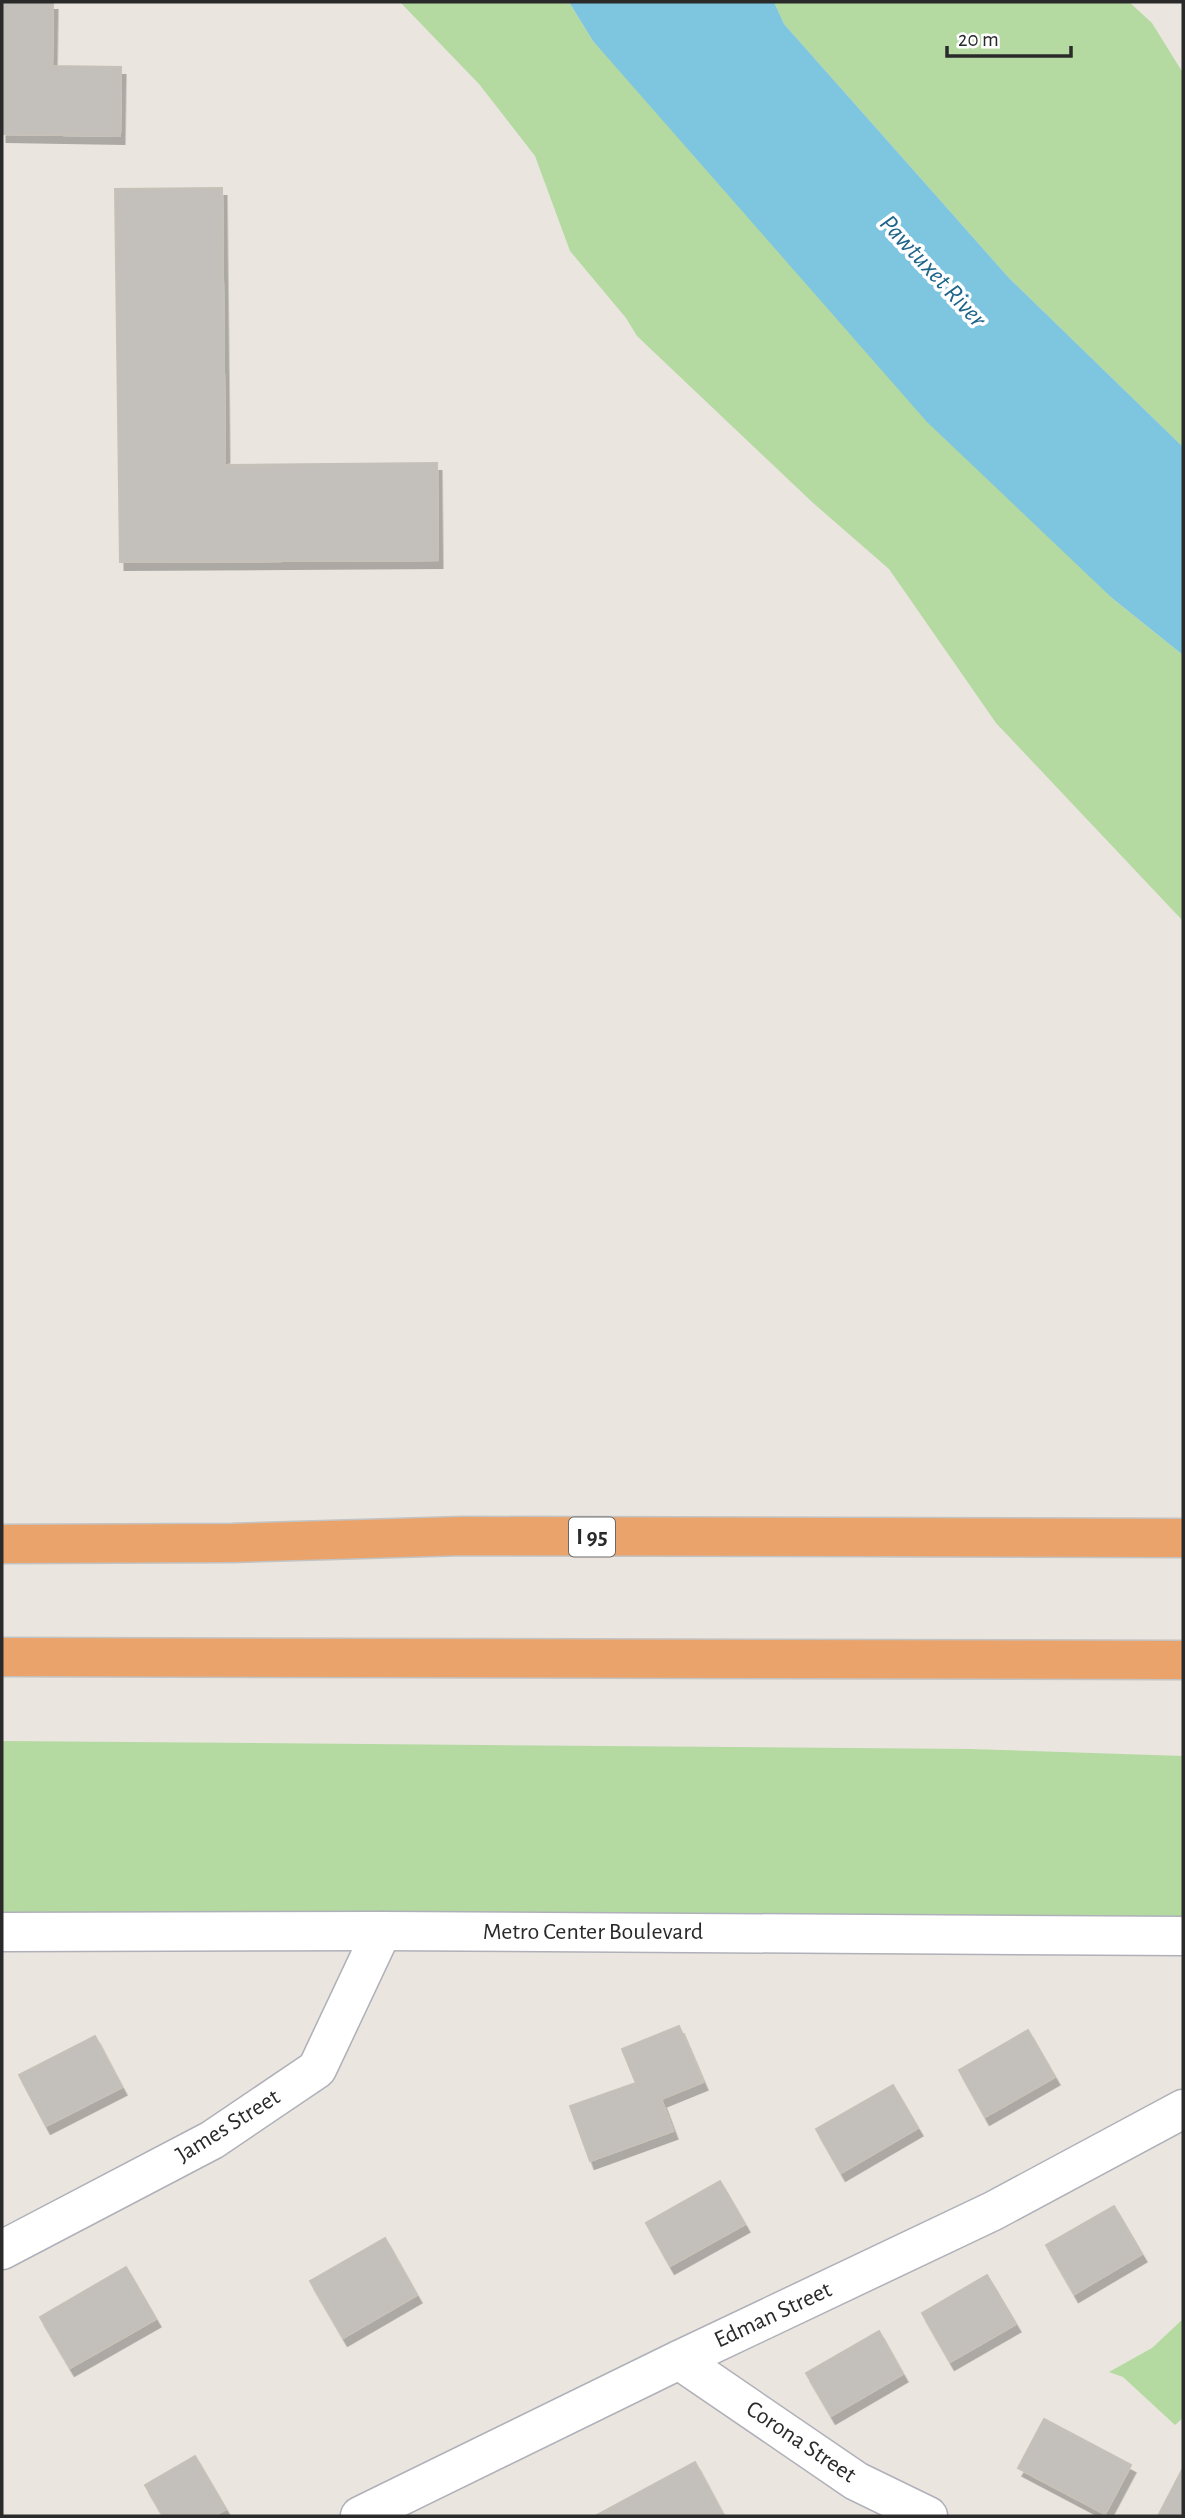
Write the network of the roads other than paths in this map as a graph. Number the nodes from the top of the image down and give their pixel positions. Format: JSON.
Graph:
{"nodes":[{"id":1,"x":1183,"y":1538,"type":"edge"},
{"id":2,"x":2,"y":1544,"type":"edge"},
{"id":3,"x":2,"y":1657,"type":"edge"},
{"id":4,"x":1183,"y":1660,"type":"edge"},
{"id":5,"x":382,"y":1931,"type":"junction"},
{"id":6,"x":2,"y":1932,"type":"edge"},
{"id":7,"x":1183,"y":1936,"type":"edge"},
{"id":8,"x":1183,"y":2109,"type":"edge"},
{"id":9,"x":2,"y":2250,"type":"edge"},
{"id":10,"x":679,"y":2360,"type":"junction"},
{"id":11,"x":359,"y":2516,"type":"edge"},
{"id":12,"x":928,"y":2516,"type":"edge"}],
"edges":[{"from":1,"to":2,"type":"highway","number":"I 95"},
{"from":3,"to":4,"type":"highway"},
{"from":5,"to":6,"type":"street","name":"Metro Center Boulevard"},
{"from":5,"to":7,"type":"street","name":"Metro Center Boulevard"},
{"from":5,"to":9,"type":"street","name":"James Street"},
{"from":8,"to":10,"type":"street","name":"Edman Street"},
{"from":10,"to":11,"type":"street","name":"Edman Street"},
{"from":10,"to":12,"type":"street","name":"Corona Street"}]}
